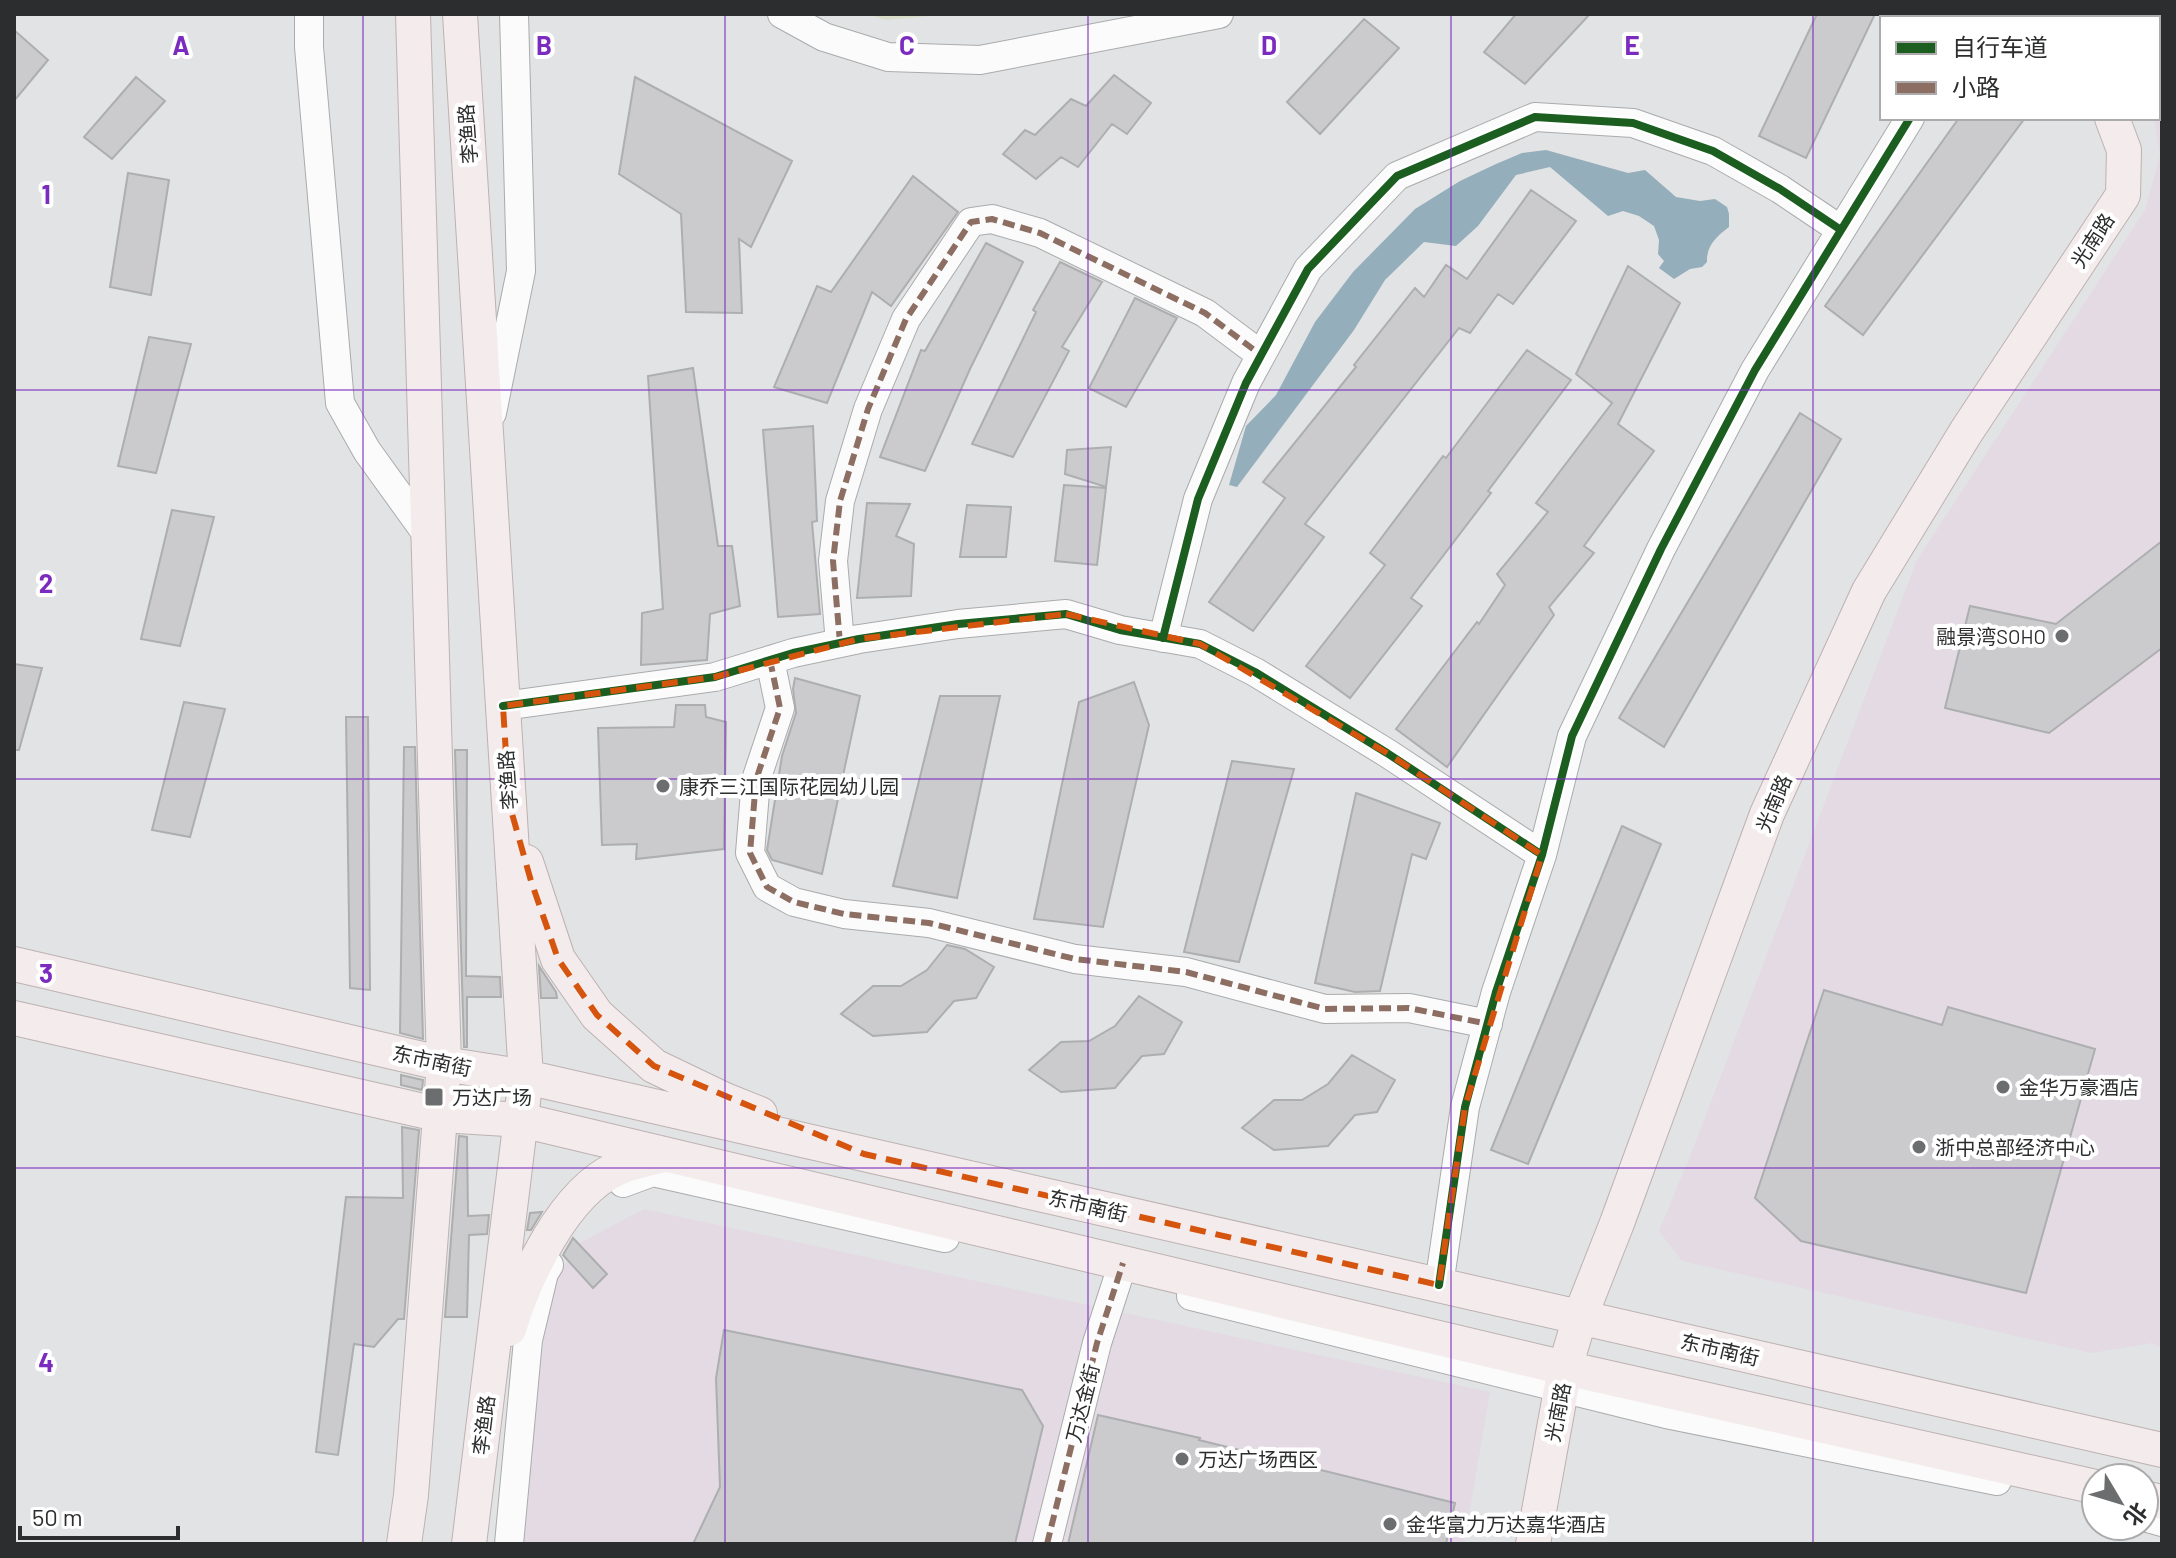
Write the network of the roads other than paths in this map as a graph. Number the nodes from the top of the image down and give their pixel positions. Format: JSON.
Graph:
{"nodes":[{"id":1,"x":309,"y":14,"type":"edge"},
{"id":2,"x":413,"y":14,"type":"edge"},
{"id":3,"x":460,"y":14,"type":"edge"},
{"id":4,"x":514,"y":14,"type":"edge"},
{"id":5,"x":782,"y":14,"type":"edge"},
{"id":6,"x":1219,"y":14,"type":"edge"},
{"id":7,"x":1909,"y":120,"type":"edge"},
{"id":8,"x":2113,"y":120,"type":"edge"},
{"id":9,"x":1841,"y":230,"type":"junction"},
{"id":10,"x":1261,"y":355,"type":"junction"},
{"id":11,"x":486,"y":441,"type":"junction"},
{"id":12,"x":429,"y":537,"type":"junction"},
{"id":13,"x":1163,"y":638,"type":"junction"},
{"id":14,"x":840,"y":643,"type":"junction"},
{"id":15,"x":770,"y":660,"type":"junction"},
{"id":16,"x":503,"y":706,"type":"junction"},
{"id":17,"x":509,"y":803,"type":"junction"},
{"id":18,"x":1542,"y":855,"type":"junction"},
{"id":19,"x":14,"y":964,"type":"edge"},
{"id":20,"x":14,"y":1018,"type":"edge"},
{"id":21,"x":1488,"y":1024,"type":"junction"},
{"id":22,"x":444,"y":1064,"type":"junction"},
{"id":23,"x":526,"y":1077,"type":"junction"},
{"id":24,"x":441,"y":1115,"type":"junction"},
{"id":25,"x":521,"y":1120,"type":"junction"},
{"id":26,"x":666,"y":1154,"type":"junction"},
{"id":27,"x":864,"y":1154,"type":"junction"},
{"id":28,"x":1121,"y":1271,"type":"junction"},
{"id":29,"x":1439,"y":1285,"type":"junction"},
{"id":30,"x":1580,"y":1317,"type":"junction"},
{"id":31,"x":1564,"y":1378,"type":"junction"},
{"id":32,"x":486,"y":1406,"type":"junction"},
{"id":33,"x":2162,"y":1450,"type":"edge"},
{"id":34,"x":2080,"y":1484,"type":"edge"},
{"id":35,"x":2080,"y":1499,"type":"edge"},
{"id":36,"x":404,"y":1544,"type":"edge"},
{"id":37,"x":469,"y":1544,"type":"edge"},
{"id":38,"x":509,"y":1544,"type":"edge"},
{"id":39,"x":1047,"y":1544,"type":"edge"},
{"id":40,"x":1533,"y":1544,"type":"edge"}],
"edges":[{"from":1,"to":12,"type":"street"},
{"from":2,"to":12,"type":"main road"},
{"from":3,"to":11,"type":"main road","name":"李渔路"},
{"from":4,"to":11,"type":"street"},
{"from":5,"to":6,"type":"street"},
{"from":7,"to":9,"type":"street"},
{"from":8,"to":30,"type":"main road","name":"光南路"},
{"from":9,"to":10,"type":"street"},
{"from":9,"to":18,"type":"street"},
{"from":10,"to":13,"type":"street"},
{"from":10,"to":14,"type":"street"},
{"from":11,"to":16,"type":"main road","name":"李渔路"},
{"from":12,"to":22,"type":"main road"},
{"from":13,"to":14,"type":"street"},
{"from":13,"to":18,"type":"street"},
{"from":14,"to":15,"type":"street"},
{"from":15,"to":16,"type":"street"},
{"from":15,"to":21,"type":"street"},
{"from":16,"to":17,"type":"main road","name":"李渔路"},
{"from":17,"to":23,"type":"main road","name":"李渔路"},
{"from":17,"to":27,"type":"main road"},
{"from":18,"to":21,"type":"street"},
{"from":19,"to":22,"type":"main road","name":"东市南街"},
{"from":20,"to":24,"type":"main road"},
{"from":21,"to":29,"type":"street"},
{"from":22,"to":23,"type":"main road","name":"东市南街"},
{"from":22,"to":24,"type":"main road"},
{"from":23,"to":25,"type":"main road","name":"李渔路"},
{"from":23,"to":27,"type":"main road","name":"东市南街"},
{"from":24,"to":25,"type":"main road"},
{"from":24,"to":36,"type":"main road"},
{"from":25,"to":26,"type":"main road"},
{"from":25,"to":32,"type":"main road","name":"李渔路"},
{"from":26,"to":28,"type":"main road"},
{"from":26,"to":32,"type":"main road"},
{"from":27,"to":29,"type":"main road","name":"东市南街"},
{"from":28,"to":31,"type":"main road"},
{"from":28,"to":38,"type":"street"},
{"from":28,"to":39,"type":"street","name":"万达金街"},
{"from":29,"to":30,"type":"main road","name":"东市南街"},
{"from":30,"to":31,"type":"main road","name":"光南路"},
{"from":30,"to":33,"type":"main road","name":"东市南街"},
{"from":31,"to":34,"type":"main road"},
{"from":31,"to":35,"type":"street"},
{"from":31,"to":40,"type":"main road","name":"光南路"},
{"from":32,"to":37,"type":"main road","name":"李渔路"}]}
